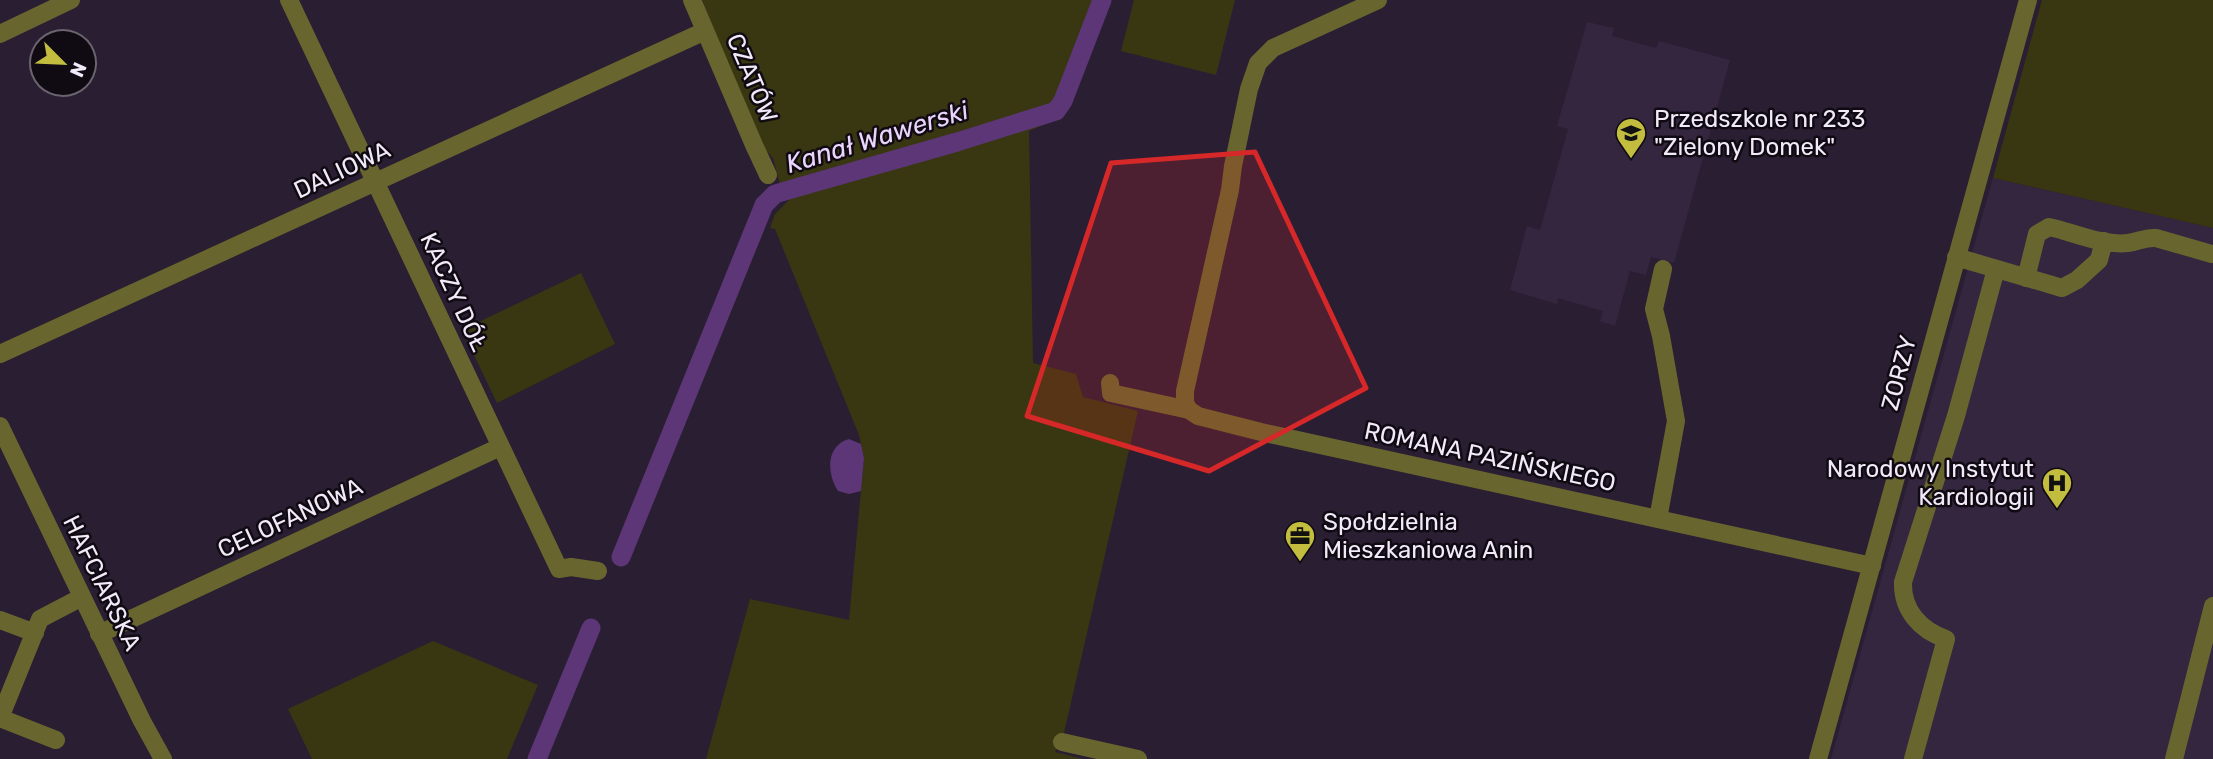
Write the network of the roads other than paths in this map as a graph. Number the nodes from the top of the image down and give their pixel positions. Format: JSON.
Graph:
{"nodes":[{"id":1,"x":71,"y":0,"type":"edge"},
{"id":2,"x":289,"y":0,"type":"edge"},
{"id":3,"x":692,"y":0,"type":"edge"},
{"id":4,"x":1378,"y":0,"type":"edge"},
{"id":5,"x":2028,"y":0,"type":"edge"},
{"id":6,"x":705,"y":31,"type":"junction"},
{"id":7,"x":0,"y":34,"type":"edge"},
{"id":8,"x":768,"y":175,"type":"dead end"},
{"id":9,"x":375,"y":182,"type":"junction"},
{"id":10,"x":2104,"y":241,"type":"junction"},
{"id":11,"x":2212,"y":254,"type":"edge"},
{"id":12,"x":1956,"y":257,"type":"junction"},
{"id":13,"x":1663,"y":269,"type":"dead end"},
{"id":14,"x":1996,"y":269,"type":"junction"},
{"id":15,"x":2026,"y":278,"type":"junction"},
{"id":16,"x":0,"y":354,"type":"edge"},
{"id":17,"x":1110,"y":383,"type":"dead end"},
{"id":18,"x":1189,"y":410,"type":"junction"},
{"id":19,"x":0,"y":426,"type":"edge"},
{"id":20,"x":500,"y":447,"type":"junction"},
{"id":21,"x":1658,"y":519,"type":"junction"},
{"id":22,"x":1872,"y":566,"type":"junction"},
{"id":23,"x":598,"y":571,"type":"dead end"},
{"id":24,"x":82,"y":597,"type":"junction"},
{"id":25,"x":2213,"y":606,"type":"edge"},
{"id":26,"x":0,"y":620,"type":"edge"},
{"id":27,"x":35,"y":633,"type":"junction"},
{"id":28,"x":99,"y":634,"type":"junction"},
{"id":29,"x":0,"y":718,"type":"edge"},
{"id":30,"x":56,"y":740,"type":"dead end"},
{"id":31,"x":1062,"y":742,"type":"dead end"},
{"id":32,"x":163,"y":759,"type":"edge"},
{"id":33,"x":1138,"y":759,"type":"edge"},
{"id":34,"x":1818,"y":759,"type":"edge"},
{"id":35,"x":1913,"y":759,"type":"edge"},
{"id":36,"x":2174,"y":759,"type":"edge"}],
"edges":[{"from":1,"to":7,"type":"street"},
{"from":2,"to":9,"type":"street","name":"KACZY DÓŁ"},
{"from":3,"to":6,"type":"street","name":"CZATÓW"},
{"from":4,"to":18,"type":"street"},
{"from":5,"to":12,"type":"street","name":"ZORZY"},
{"from":6,"to":8,"type":"street","name":"CZATÓW"},
{"from":6,"to":9,"type":"street","name":"DALIOWA"},
{"from":9,"to":16,"type":"street","name":"DALIOWA"},
{"from":9,"to":20,"type":"street","name":"KACZY DÓŁ"},
{"from":10,"to":11,"type":"street"},
{"from":10,"to":15,"type":"street"},
{"from":10,"to":15,"type":"street"},
{"from":12,"to":14,"type":"street"},
{"from":12,"to":22,"type":"street","name":"ZORZY"},
{"from":13,"to":21,"type":"street"},
{"from":14,"to":15,"type":"street"},
{"from":14,"to":35,"type":"street"},
{"from":17,"to":18,"type":"street","name":"ROMANA PAZIŃSKIEGO"},
{"from":18,"to":21,"type":"street","name":"ROMANA PAZIŃSKIEGO"},
{"from":19,"to":24,"type":"street","name":"HAFCIARSKA"},
{"from":20,"to":23,"type":"street","name":"KACZY DÓŁ"},
{"from":20,"to":28,"type":"street","name":"CELOFANOWA"},
{"from":21,"to":22,"type":"street","name":"ROMANA PAZIŃSKIEGO"},
{"from":22,"to":34,"type":"street","name":"ZORZY"},
{"from":24,"to":27,"type":"street"},
{"from":24,"to":28,"type":"street","name":"HAFCIARSKA"},
{"from":25,"to":36,"type":"street"},
{"from":26,"to":27,"type":"street"},
{"from":27,"to":29,"type":"street"},
{"from":28,"to":32,"type":"street","name":"HAFCIARSKA"},
{"from":29,"to":30,"type":"street"},
{"from":31,"to":33,"type":"street"}]}
